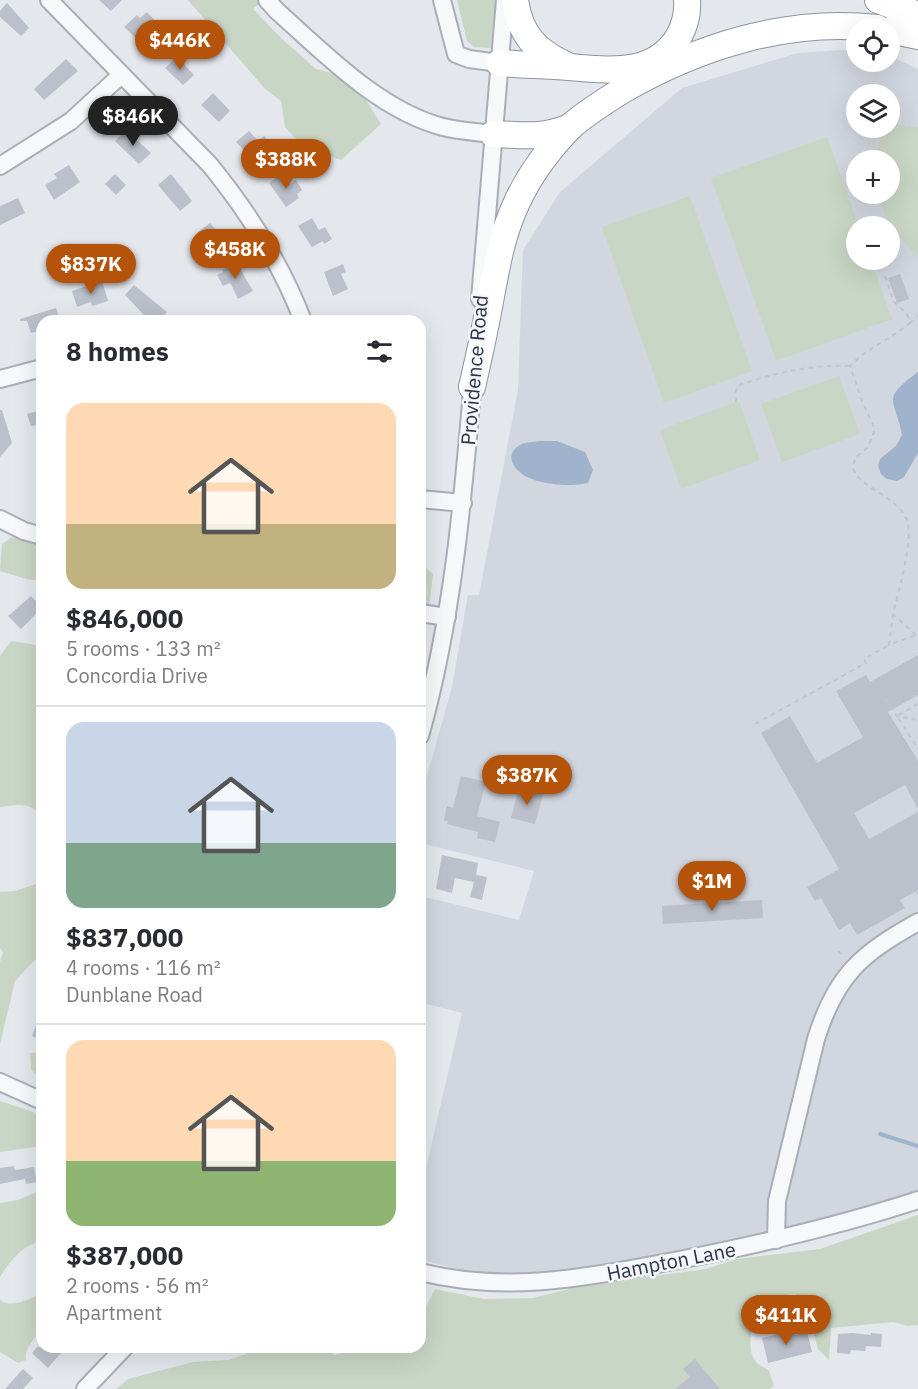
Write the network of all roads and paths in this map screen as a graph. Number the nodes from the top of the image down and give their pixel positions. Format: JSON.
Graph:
{"nodes":[{"id":1,"x":50,"y":0,"type":"edge"},
{"id":2,"x":267,"y":0,"type":"edge"},
{"id":3,"x":442,"y":0,"type":"edge"},
{"id":4,"x":505,"y":0,"type":"edge"},
{"id":5,"x":515,"y":0,"type":"edge"},
{"id":6,"x":687,"y":0,"type":"edge"},
{"id":7,"x":878,"y":0,"type":"edge"},
{"id":8,"x":918,"y":15,"type":"edge"},
{"id":9,"x":846,"y":27,"type":"edge"},
{"id":10,"x":900,"y":32,"type":"edge"},
{"id":11,"x":918,"y":36,"type":"edge"},
{"id":12,"x":499,"y":63,"type":"junction"},
{"id":13,"x":572,"y":67,"type":"junction"},
{"id":14,"x":121,"y":75,"type":"junction"},
{"id":15,"x":570,"y":127,"type":"junction"},
{"id":16,"x":493,"y":134,"type":"junction"},
{"id":17,"x":0,"y":166,"type":"edge"},
{"id":18,"x":885,"y":276,"type":"dead end"},
{"id":19,"x":300,"y":315,"type":"edge"},
{"id":20,"x":918,"y":315,"type":"edge"},
{"id":21,"x":910,"y":323,"type":"junction"},
{"id":22,"x":850,"y":366,"type":"junction"},
{"id":23,"x":36,"y":370,"type":"edge"},
{"id":24,"x":0,"y":380,"type":"edge"},
{"id":25,"x":472,"y":387,"type":"junction"},
{"id":26,"x":736,"y":402,"type":"dead end"},
{"id":27,"x":426,"y":500,"type":"edge"},
{"id":28,"x":462,"y":503,"type":"junction"},
{"id":29,"x":2,"y":526,"type":"edge"},
{"id":30,"x":36,"y":534,"type":"edge"},
{"id":31,"x":426,"y":614,"type":"edge"},
{"id":32,"x":893,"y":614,"type":"junction"},
{"id":33,"x":447,"y":617,"type":"junction"},
{"id":34,"x":917,"y":636,"type":"edge"},
{"id":35,"x":889,"y":645,"type":"junction"},
{"id":36,"x":885,"y":699,"type":"dead end"},
{"id":37,"x":426,"y":704,"type":"edge"},
{"id":38,"x":918,"y":704,"type":"edge"},
{"id":39,"x":897,"y":716,"type":"junction"},
{"id":40,"x":918,"y":720,"type":"edge"},
{"id":41,"x":755,"y":724,"type":"dead end"},
{"id":42,"x":918,"y":749,"type":"edge"},
{"id":43,"x":918,"y":922,"type":"edge"},
{"id":44,"x":0,"y":1082,"type":"edge"},
{"id":45,"x":36,"y":1098,"type":"edge"},
{"id":46,"x":918,"y":1200,"type":"edge"},
{"id":47,"x":776,"y":1240,"type":"junction"},
{"id":48,"x":426,"y":1273,"type":"edge"},
{"id":49,"x":119,"y":1353,"type":"edge"},
{"id":50,"x":86,"y":1389,"type":"edge"}],
"edges":[{"from":1,"to":14,"type":"street"},
{"from":2,"to":16,"type":"street"},
{"from":3,"to":12,"type":"street"},
{"from":4,"to":12,"type":"street","name":"Providence Road"},
{"from":5,"to":13,"type":"highway"},
{"from":6,"to":13,"type":"highway"},
{"from":7,"to":8,"type":"highway"},
{"from":9,"to":15,"type":"highway"},
{"from":10,"to":11,"type":"highway"},
{"from":12,"to":13,"type":"highway"},
{"from":12,"to":16,"type":"street","name":"Providence Road"},
{"from":14,"to":17,"type":"street"},
{"from":14,"to":19,"type":"street"},
{"from":15,"to":16,"type":"highway"},
{"from":15,"to":25,"type":"highway"},
{"from":16,"to":25,"type":"street","name":"Providence Road"},
{"from":18,"to":21,"type":"path"},
{"from":20,"to":21,"type":"path"},
{"from":21,"to":22,"type":"path"},
{"from":22,"to":26,"type":"path"},
{"from":22,"to":32,"type":"path"},
{"from":23,"to":24,"type":"street"},
{"from":25,"to":28,"type":"street","name":"Providence Road"},
{"from":27,"to":28,"type":"street"},
{"from":28,"to":33,"type":"street","name":"Providence Road"},
{"from":29,"to":30,"type":"street"},
{"from":31,"to":33,"type":"street"},
{"from":32,"to":34,"type":"path"},
{"from":32,"to":35,"type":"path"},
{"from":33,"to":37,"type":"street","name":"Providence Road"},
{"from":34,"to":35,"type":"path"},
{"from":35,"to":41,"type":"path"},
{"from":36,"to":39,"type":"path"},
{"from":38,"to":39,"type":"path"},
{"from":39,"to":40,"type":"path"},
{"from":39,"to":42,"type":"path"},
{"from":43,"to":47,"type":"street"},
{"from":44,"to":45,"type":"street"},
{"from":46,"to":47,"type":"street","name":"Hampton Lane"},
{"from":47,"to":48,"type":"street","name":"Hampton Lane"},
{"from":49,"to":50,"type":"street"}]}
